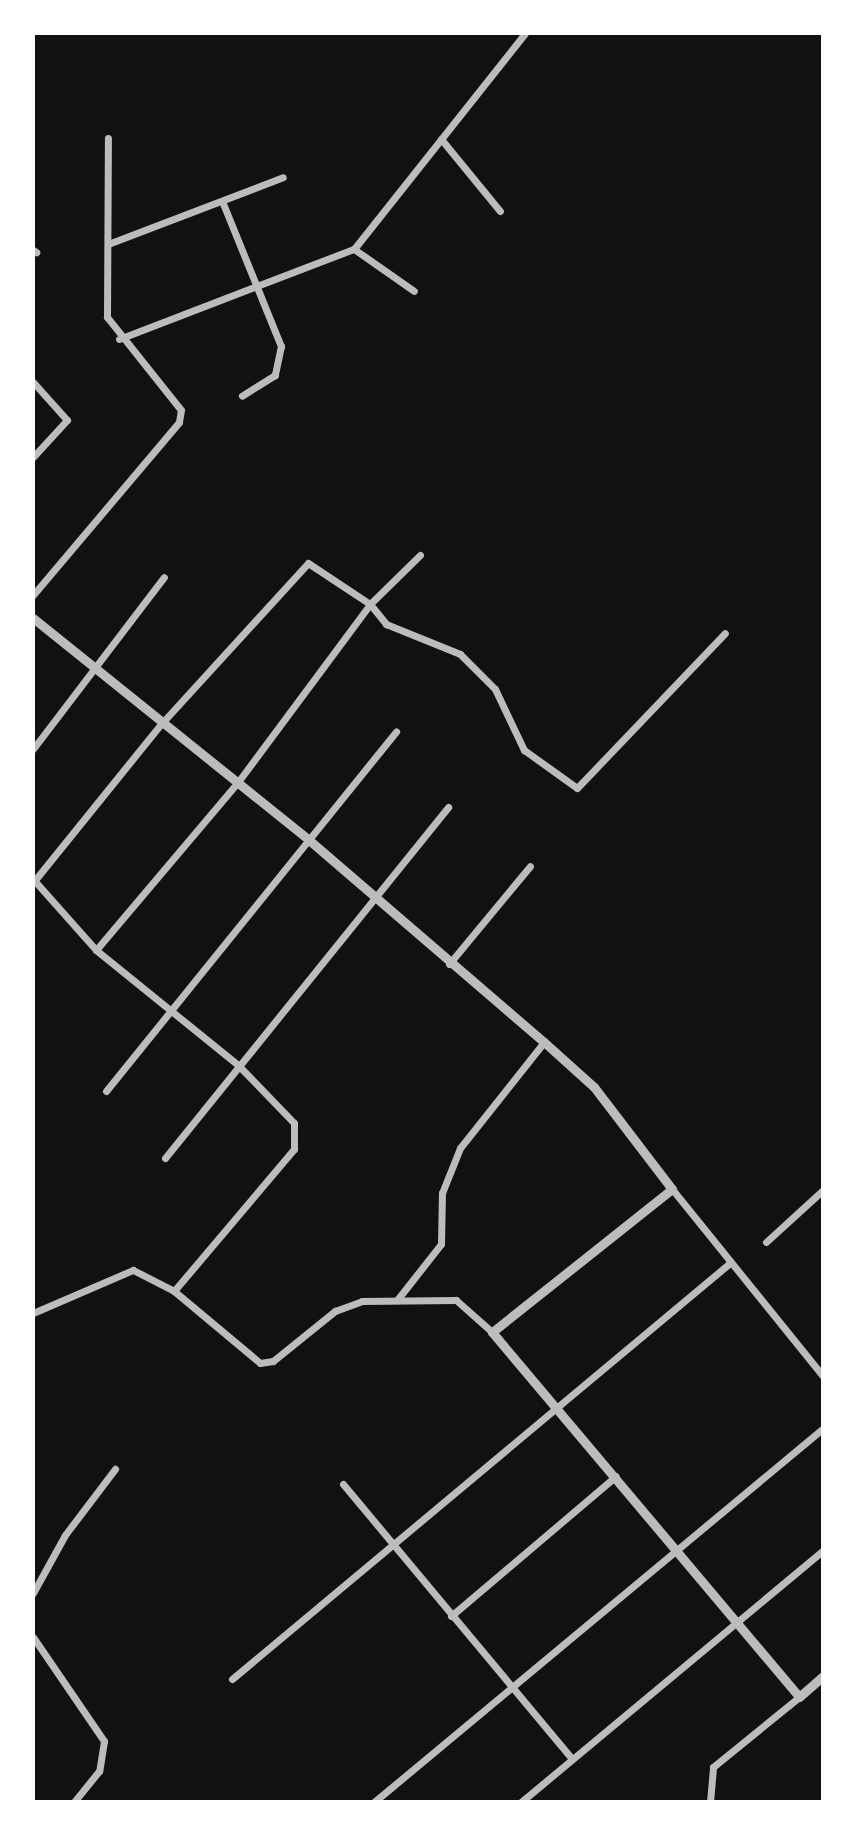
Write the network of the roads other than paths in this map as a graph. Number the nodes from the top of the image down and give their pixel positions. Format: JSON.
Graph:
{"nodes":[{"id":1,"x":525,"y":33,"type":"edge"},
{"id":2,"x":108,"y":138,"type":"dead end"},
{"id":3,"x":442,"y":139,"type":"junction"},
{"id":4,"x":283,"y":177,"type":"dead end"},
{"id":5,"x":222,"y":201,"type":"junction"},
{"id":6,"x":500,"y":211,"type":"dead end"},
{"id":7,"x":108,"y":244,"type":"junction"},
{"id":8,"x":354,"y":249,"type":"junction"},
{"id":9,"x":257,"y":288,"type":"junction"},
{"id":10,"x":414,"y":291,"type":"dead end"},
{"id":11,"x":119,"y":338,"type":"junction"},
{"id":12,"x":33,"y":382,"type":"edge"},
{"id":13,"x":242,"y":396,"type":"dead end"},
{"id":14,"x":33,"y":457,"type":"edge"},
{"id":15,"x":420,"y":555,"type":"dead end"},
{"id":16,"x":164,"y":577,"type":"dead end"},
{"id":17,"x":33,"y":596,"type":"edge"},
{"id":18,"x":370,"y":604,"type":"junction"},
{"id":19,"x":33,"y":618,"type":"edge"},
{"id":20,"x":725,"y":633,"type":"dead end"},
{"id":21,"x":98,"y":669,"type":"junction"},
{"id":22,"x":161,"y":724,"type":"junction"},
{"id":23,"x":396,"y":731,"type":"dead end"},
{"id":24,"x":33,"y":748,"type":"edge"},
{"id":25,"x":238,"y":782,"type":"junction"},
{"id":26,"x":448,"y":807,"type":"dead end"},
{"id":27,"x":309,"y":839,"type":"junction"},
{"id":28,"x":530,"y":866,"type":"dead end"},
{"id":29,"x":34,"y":879,"type":"edge"},
{"id":30,"x":375,"y":898,"type":"junction"},
{"id":31,"x":96,"y":950,"type":"junction"},
{"id":32,"x":449,"y":964,"type":"junction"},
{"id":33,"x":170,"y":1010,"type":"junction"},
{"id":34,"x":544,"y":1042,"type":"junction"},
{"id":35,"x":239,"y":1066,"type":"junction"},
{"id":36,"x":106,"y":1091,"type":"dead end"},
{"id":37,"x":165,"y":1158,"type":"dead end"},
{"id":38,"x":672,"y":1189,"type":"junction"},
{"id":39,"x":823,"y":1190,"type":"edge"},
{"id":40,"x":766,"y":1242,"type":"dead end"},
{"id":41,"x":731,"y":1262,"type":"junction"},
{"id":42,"x":174,"y":1291,"type":"junction"},
{"id":43,"x":397,"y":1300,"type":"junction"},
{"id":44,"x":33,"y":1314,"type":"edge"},
{"id":45,"x":492,"y":1332,"type":"junction"},
{"id":46,"x":823,"y":1376,"type":"edge"},
{"id":47,"x":555,"y":1404,"type":"junction"},
{"id":48,"x":821,"y":1430,"type":"edge"},
{"id":49,"x":115,"y":1469,"type":"dead end"},
{"id":50,"x":616,"y":1476,"type":"junction"},
{"id":51,"x":343,"y":1484,"type":"dead end"},
{"id":52,"x":394,"y":1545,"type":"junction"},
{"id":53,"x":823,"y":1550,"type":"edge"},
{"id":54,"x":676,"y":1551,"type":"junction"},
{"id":55,"x":33,"y":1593,"type":"edge"},
{"id":56,"x":451,"y":1616,"type":"junction"},
{"id":57,"x":735,"y":1622,"type":"junction"},
{"id":58,"x":33,"y":1637,"type":"edge"},
{"id":59,"x":823,"y":1676,"type":"edge"},
{"id":60,"x":232,"y":1679,"type":"dead end"},
{"id":61,"x":512,"y":1688,"type":"junction"},
{"id":62,"x":799,"y":1697,"type":"junction"},
{"id":63,"x":572,"y":1759,"type":"junction"},
{"id":64,"x":74,"y":1802,"type":"edge"},
{"id":65,"x":374,"y":1802,"type":"edge"},
{"id":66,"x":521,"y":1802,"type":"edge"},
{"id":67,"x":710,"y":1802,"type":"edge"}],
"edges":[{"from":1,"to":3,"type":"street"},
{"from":2,"to":7,"type":"street"},
{"from":3,"to":6,"type":"street"},
{"from":3,"to":8,"type":"street"},
{"from":4,"to":5,"type":"street"},
{"from":5,"to":7,"type":"street"},
{"from":5,"to":9,"type":"street"},
{"from":7,"to":11,"type":"street"},
{"from":8,"to":9,"type":"street"},
{"from":8,"to":10,"type":"street"},
{"from":9,"to":11,"type":"street"},
{"from":9,"to":13,"type":"street"},
{"from":11,"to":17,"type":"street"},
{"from":12,"to":14,"type":"street"},
{"from":15,"to":18,"type":"street"},
{"from":16,"to":21,"type":"street"},
{"from":18,"to":20,"type":"street"},
{"from":18,"to":22,"type":"street"},
{"from":18,"to":25,"type":"street"},
{"from":19,"to":21,"type":"street"},
{"from":21,"to":22,"type":"street"},
{"from":21,"to":24,"type":"street"},
{"from":22,"to":25,"type":"street"},
{"from":22,"to":29,"type":"street"},
{"from":23,"to":27,"type":"street"},
{"from":25,"to":27,"type":"street"},
{"from":25,"to":31,"type":"street"},
{"from":26,"to":30,"type":"street"},
{"from":27,"to":30,"type":"street"},
{"from":27,"to":33,"type":"street"},
{"from":28,"to":32,"type":"street"},
{"from":29,"to":31,"type":"street"},
{"from":30,"to":32,"type":"street"},
{"from":30,"to":35,"type":"street"},
{"from":31,"to":33,"type":"street"},
{"from":32,"to":34,"type":"street"},
{"from":33,"to":35,"type":"street"},
{"from":33,"to":36,"type":"street"},
{"from":34,"to":38,"type":"street"},
{"from":34,"to":43,"type":"street"},
{"from":35,"to":37,"type":"street"},
{"from":35,"to":42,"type":"street"},
{"from":38,"to":41,"type":"street"},
{"from":38,"to":45,"type":"street"},
{"from":39,"to":40,"type":"street"},
{"from":41,"to":46,"type":"street"},
{"from":41,"to":47,"type":"street"},
{"from":42,"to":43,"type":"street"},
{"from":42,"to":44,"type":"street"},
{"from":43,"to":45,"type":"street"},
{"from":45,"to":47,"type":"street"},
{"from":47,"to":50,"type":"street"},
{"from":47,"to":52,"type":"street"},
{"from":48,"to":54,"type":"street"},
{"from":49,"to":55,"type":"street"},
{"from":50,"to":54,"type":"street"},
{"from":50,"to":56,"type":"street"},
{"from":51,"to":52,"type":"street"},
{"from":52,"to":56,"type":"street"},
{"from":52,"to":60,"type":"street"},
{"from":53,"to":57,"type":"street"},
{"from":54,"to":57,"type":"street"},
{"from":54,"to":61,"type":"street"},
{"from":56,"to":61,"type":"street"},
{"from":57,"to":62,"type":"street"},
{"from":57,"to":63,"type":"street"},
{"from":58,"to":64,"type":"street"},
{"from":59,"to":62,"type":"street"},
{"from":61,"to":63,"type":"street"},
{"from":61,"to":65,"type":"street"},
{"from":62,"to":67,"type":"street"},
{"from":63,"to":66,"type":"street"}]}
